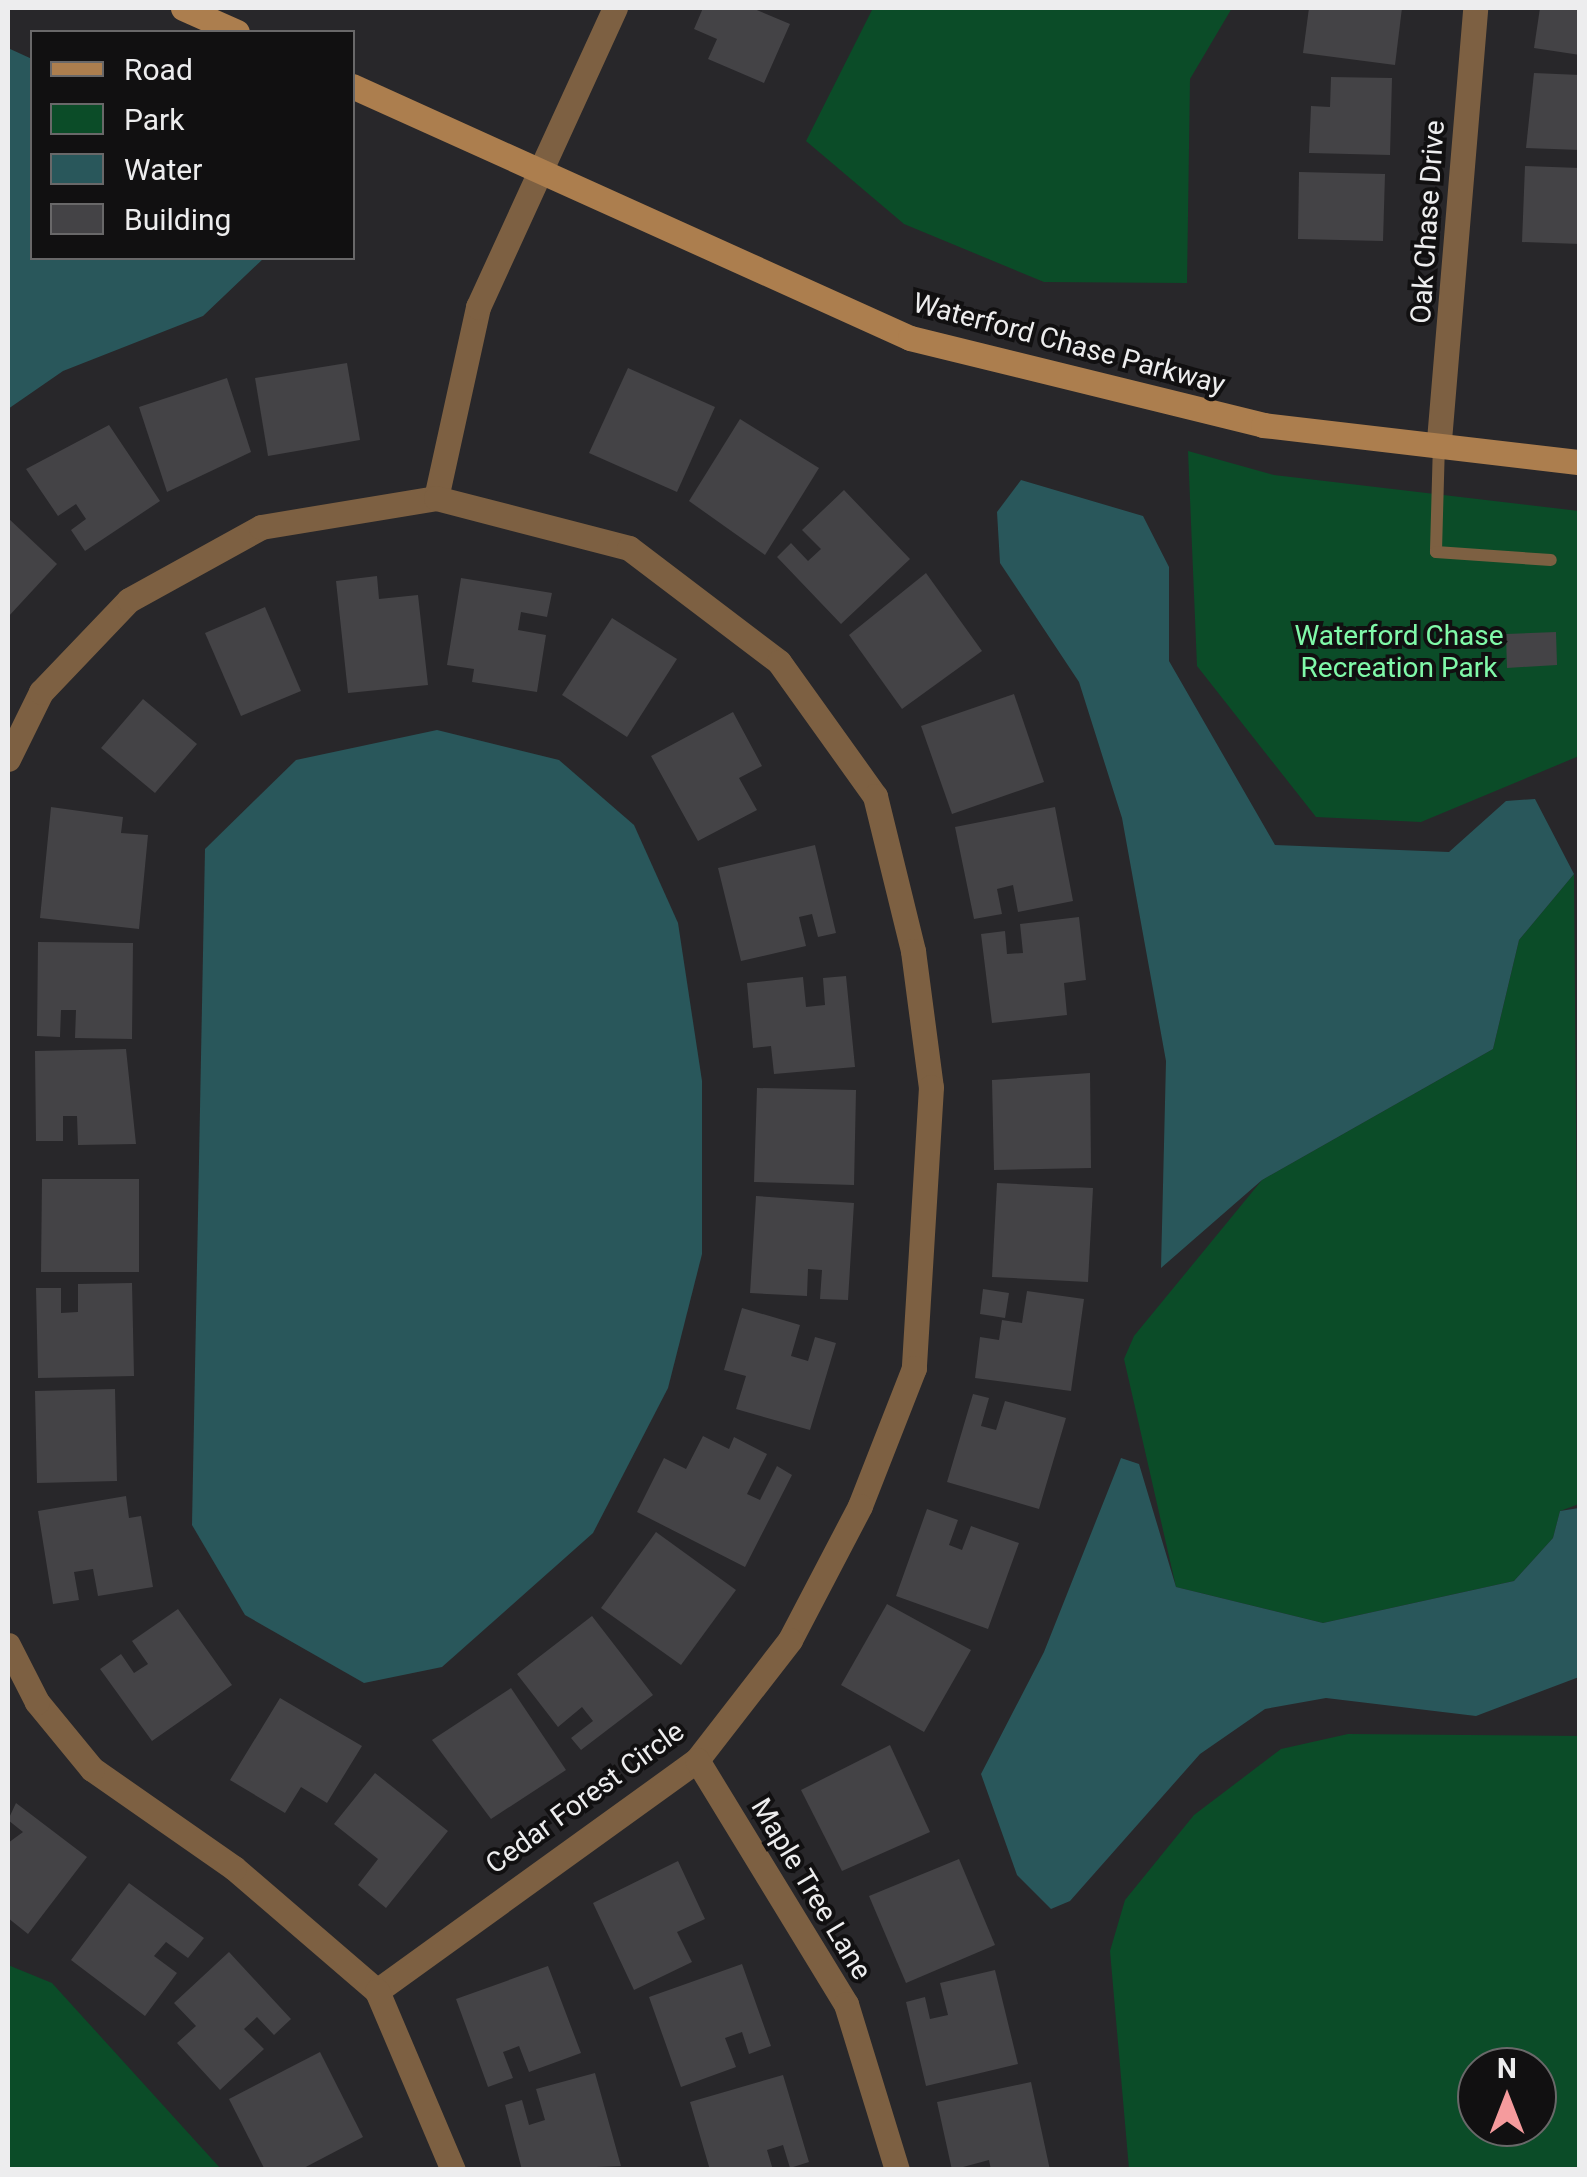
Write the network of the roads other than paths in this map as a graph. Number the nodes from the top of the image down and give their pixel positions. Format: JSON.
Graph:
{"nodes":[{"id":1,"x":183,"y":8,"type":"edge"},
{"id":2,"x":614,"y":8,"type":"edge"},
{"id":3,"x":1474,"y":8,"type":"edge"},
{"id":4,"x":232,"y":30,"type":"edge"},
{"id":5,"x":355,"y":87,"type":"edge"},
{"id":6,"x":538,"y":171,"type":"junction"},
{"id":7,"x":1439,"y":440,"type":"junction"},
{"id":8,"x":1580,"y":462,"type":"edge"},
{"id":9,"x":436,"y":498,"type":"junction"},
{"id":10,"x":1551,"y":560,"type":"dead end"},
{"id":11,"x":8,"y":759,"type":"edge"},
{"id":12,"x":8,"y":1645,"type":"edge"},
{"id":13,"x":697,"y":1760,"type":"junction"},
{"id":14,"x":377,"y":1991,"type":"junction"},
{"id":15,"x":453,"y":2170,"type":"edge"},
{"id":16,"x":898,"y":2170,"type":"edge"}],
"edges":[{"from":1,"to":4,"type":"street"},
{"from":2,"to":6,"type":"street"},
{"from":3,"to":7,"type":"street","name":"Oak Chase Drive"},
{"from":5,"to":6,"type":"street","name":"Waterford Chase Parkway"},
{"from":6,"to":7,"type":"street","name":"Waterford Chase Parkway"},
{"from":6,"to":9,"type":"street"},
{"from":7,"to":8,"type":"street","name":"Waterford Chase Parkway"},
{"from":7,"to":10,"type":"lane"},
{"from":9,"to":11,"type":"street","name":"Cedar Forest Circle"},
{"from":9,"to":13,"type":"street","name":"Cedar Forest Circle"},
{"from":12,"to":14,"type":"street"},
{"from":13,"to":14,"type":"street","name":"Cedar Forest Circle"},
{"from":13,"to":16,"type":"street","name":"Maple Tree Lane"},
{"from":14,"to":15,"type":"street"}]}
